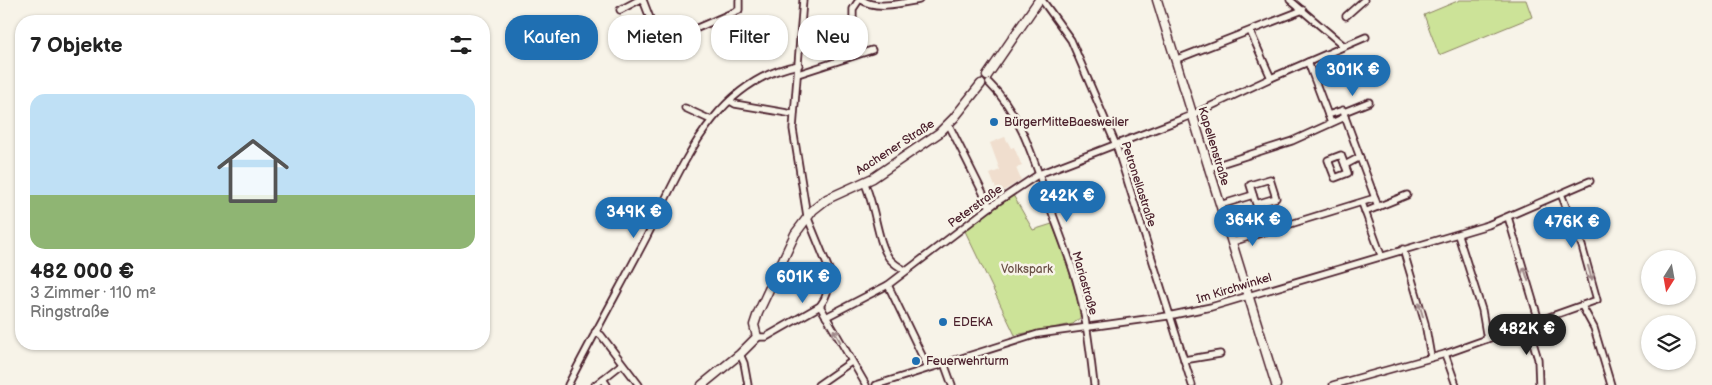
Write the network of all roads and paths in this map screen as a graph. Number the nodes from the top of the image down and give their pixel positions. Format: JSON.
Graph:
{"nodes":[{"id":1,"x":639,"y":0,"type":"edge"},
{"id":2,"x":643,"y":0,"type":"edge"},
{"id":3,"x":739,"y":0,"type":"edge"},
{"id":4,"x":803,"y":0,"type":"edge"},
{"id":5,"x":860,"y":0,"type":"edge"},
{"id":6,"x":919,"y":0,"type":"edge"},
{"id":7,"x":1040,"y":0,"type":"edge"},
{"id":8,"x":1157,"y":0,"type":"edge"},
{"id":9,"x":1290,"y":0,"type":"edge"},
{"id":10,"x":1364,"y":0,"type":"edge"},
{"id":11,"x":620,"y":10,"type":"dead end"},
{"id":12,"x":1303,"y":10,"type":"junction"},
{"id":13,"x":853,"y":15,"type":"edge"},
{"id":14,"x":1346,"y":16,"type":"dead end"},
{"id":15,"x":1250,"y":32,"type":"junction"},
{"id":16,"x":1366,"y":37,"type":"dead end"},
{"id":17,"x":1344,"y":46,"type":"junction"},
{"id":18,"x":872,"y":50,"type":"dead end"},
{"id":19,"x":1177,"y":59,"type":"junction"},
{"id":20,"x":1308,"y":62,"type":"junction"},
{"id":21,"x":799,"y":65,"type":"junction"},
{"id":22,"x":798,"y":74,"type":"junction"},
{"id":23,"x":1271,"y":78,"type":"junction"},
{"id":24,"x":986,"y":81,"type":"junction"},
{"id":25,"x":730,"y":101,"type":"junction"},
{"id":26,"x":1369,"y":102,"type":"dead end"},
{"id":27,"x":686,"y":108,"type":"dead end"},
{"id":28,"x":793,"y":114,"type":"junction"},
{"id":29,"x":1344,"y":114,"type":"junction"},
{"id":30,"x":1328,"y":115,"type":"junction"},
{"id":31,"x":1192,"y":116,"type":"junction"},
{"id":32,"x":711,"y":120,"type":"junction"},
{"id":33,"x":1331,"y":124,"type":"junction"},
{"id":34,"x":949,"y":125,"type":"junction"},
{"id":35,"x":1116,"y":145,"type":"junction"},
{"id":36,"x":1360,"y":157,"type":"junction"},
{"id":37,"x":1345,"y":165,"type":"dead end"},
{"id":38,"x":1208,"y":168,"type":"junction"},
{"id":39,"x":1039,"y":174,"type":"junction"},
{"id":40,"x":1590,"y":181,"type":"dead end"},
{"id":41,"x":864,"y":182,"type":"junction"},
{"id":42,"x":1561,"y":194,"type":"junction"},
{"id":43,"x":1253,"y":195,"type":"junction"},
{"id":44,"x":1407,"y":195,"type":"dead end"},
{"id":45,"x":1375,"y":198,"type":"junction"},
{"id":46,"x":1362,"y":203,"type":"junction"},
{"id":47,"x":1220,"y":205,"type":"junction"},
{"id":48,"x":1378,"y":206,"type":"junction"},
{"id":49,"x":990,"y":207,"type":"junction"},
{"id":50,"x":1365,"y":212,"type":"junction"},
{"id":51,"x":807,"y":216,"type":"junction"},
{"id":52,"x":1508,"y":216,"type":"junction"},
{"id":53,"x":1458,"y":234,"type":"junction"},
{"id":54,"x":1232,"y":242,"type":"junction"},
{"id":55,"x":1403,"y":249,"type":"junction"},
{"id":56,"x":1381,"y":255,"type":"junction"},
{"id":57,"x":905,"y":270,"type":"junction"},
{"id":58,"x":888,"y":285,"type":"junction"},
{"id":59,"x":1248,"y":294,"type":"junction"},
{"id":60,"x":820,"y":306,"type":"junction"},
{"id":61,"x":1582,"y":306,"type":"junction"},
{"id":62,"x":1168,"y":316,"type":"junction"},
{"id":63,"x":826,"y":317,"type":"junction"},
{"id":64,"x":1539,"y":321,"type":"junction"},
{"id":65,"x":1086,"y":326,"type":"junction"},
{"id":66,"x":1528,"y":326,"type":"junction"},
{"id":67,"x":595,"y":332,"type":"junction"},
{"id":68,"x":757,"y":337,"type":"junction"},
{"id":69,"x":1488,"y":339,"type":"junction"},
{"id":70,"x":740,"y":354,"type":"junction"},
{"id":71,"x":1220,"y":354,"type":"dead end"},
{"id":72,"x":1445,"y":354,"type":"junction"},
{"id":73,"x":1431,"y":357,"type":"junction"},
{"id":74,"x":1184,"y":360,"type":"junction"},
{"id":75,"x":851,"y":362,"type":"junction"},
{"id":76,"x":944,"y":363,"type":"junction"},
{"id":77,"x":622,"y":364,"type":"junction"},
{"id":78,"x":928,"y":368,"type":"junction"},
{"id":79,"x":603,"y":379,"type":"junction"},
{"id":80,"x":568,"y":385,"type":"edge"},
{"id":81,"x":595,"y":385,"type":"edge"},
{"id":82,"x":607,"y":385,"type":"edge"},
{"id":83,"x":639,"y":385,"type":"edge"},
{"id":84,"x":702,"y":385,"type":"edge"},
{"id":85,"x":748,"y":385,"type":"edge"},
{"id":86,"x":818,"y":385,"type":"edge"},
{"id":87,"x":866,"y":385,"type":"edge"},
{"id":88,"x":876,"y":385,"type":"edge"},
{"id":89,"x":952,"y":385,"type":"edge"},
{"id":90,"x":1094,"y":385,"type":"edge"},
{"id":91,"x":1192,"y":385,"type":"edge"},
{"id":92,"x":1276,"y":385,"type":"edge"},
{"id":93,"x":1333,"y":385,"type":"edge"},
{"id":94,"x":1456,"y":385,"type":"edge"},
{"id":95,"x":1540,"y":385,"type":"edge"},
{"id":96,"x":1612,"y":385,"type":"edge"}],
"edges":[{"from":1,"to":11,"type":"street"},
{"from":2,"to":3,"type":"street"},
{"from":4,"to":21,"type":"street"},
{"from":5,"to":6,"type":"street"},
{"from":5,"to":13,"type":"street"},
{"from":7,"to":24,"type":"main road","name":"Aachener Straße"},
{"from":7,"to":35,"type":"street","name":"Petronellastraße"},
{"from":8,"to":19,"type":"main road","name":"Kapellenstraße"},
{"from":9,"to":12,"type":"street"},
{"from":10,"to":14,"type":"street"},
{"from":12,"to":15,"type":"street"},
{"from":12,"to":17,"type":"street"},
{"from":15,"to":19,"type":"street"},
{"from":15,"to":23,"type":"street"},
{"from":16,"to":17,"type":"street","name":"Peterstraße"},
{"from":17,"to":20,"type":"street","name":"Peterstraße"},
{"from":18,"to":22,"type":"street"},
{"from":19,"to":31,"type":"main road","name":"Kapellenstraße"},
{"from":20,"to":23,"type":"street","name":"Peterstraße"},
{"from":20,"to":30,"type":"street"},
{"from":21,"to":22,"type":"street"},
{"from":21,"to":25,"type":"street"},
{"from":22,"to":28,"type":"street"},
{"from":23,"to":31,"type":"street","name":"Peterstraße"},
{"from":24,"to":34,"type":"main road","name":"Aachener Straße"},
{"from":24,"to":39,"type":"street","name":"Mariastraße"},
{"from":25,"to":28,"type":"street"},
{"from":25,"to":32,"type":"street"},
{"from":26,"to":29,"type":"street"},
{"from":27,"to":32,"type":"street"},
{"from":28,"to":51,"type":"street"},
{"from":29,"to":30,"type":"street"},
{"from":29,"to":33,"type":"street"},
{"from":29,"to":36,"type":"street"},
{"from":30,"to":33,"type":"street"},
{"from":31,"to":35,"type":"street","name":"Peterstraße"},
{"from":31,"to":38,"type":"main road","name":"Kapellenstraße"},
{"from":32,"to":67,"type":"street"},
{"from":33,"to":38,"type":"street"},
{"from":34,"to":41,"type":"main road","name":"Aachener Straße"},
{"from":34,"to":49,"type":"street"},
{"from":35,"to":39,"type":"street","name":"Peterstraße"},
{"from":35,"to":62,"type":"street","name":"Petronellastraße"},
{"from":36,"to":37,"type":"street"},
{"from":36,"to":45,"type":"street"},
{"from":38,"to":47,"type":"main road","name":"Kapellenstraße"},
{"from":39,"to":49,"type":"street","name":"Peterstraße"},
{"from":39,"to":65,"type":"street","name":"Mariastraße"},
{"from":40,"to":42,"type":"street","name":"Im Kirchwinkel"},
{"from":41,"to":51,"type":"main road","name":"Aachener Straße"},
{"from":41,"to":57,"type":"street"},
{"from":42,"to":52,"type":"street","name":"Im Kirchwinkel"},
{"from":42,"to":61,"type":"street","one_way":true},
{"from":43,"to":43,"type":"street"},
{"from":43,"to":47,"type":"street"},
{"from":44,"to":48,"type":"street"},
{"from":45,"to":46,"type":"street"},
{"from":45,"to":48,"type":"street"},
{"from":46,"to":50,"type":"street"},
{"from":46,"to":54,"type":"street"},
{"from":47,"to":54,"type":"main road","name":"Kapellenstraße"},
{"from":48,"to":50,"type":"street"},
{"from":49,"to":57,"type":"street","name":"Peterstraße"},
{"from":50,"to":56,"type":"street"},
{"from":51,"to":60,"type":"street"},
{"from":51,"to":68,"type":"main road","name":"Aachener Straße"},
{"from":52,"to":53,"type":"street","name":"Im Kirchwinkel"},
{"from":64,"to":52,"type":"street","one_way":true},
{"from":53,"to":55,"type":"street","name":"Im Kirchwinkel"},
{"from":53,"to":69,"type":"street"},
{"from":54,"to":59,"type":"main road","name":"Kapellenstraße"},
{"from":55,"to":56,"type":"street","name":"Im Kirchwinkel"},
{"from":73,"to":55,"type":"street","one_way":true},
{"from":56,"to":59,"type":"street","name":"Im Kirchwinkel"},
{"from":57,"to":58,"type":"street","name":"Peterstraße"},
{"from":58,"to":63,"type":"street","name":"Peterstraße"},
{"from":58,"to":78,"type":"street"},
{"from":59,"to":62,"type":"street","name":"Im Kirchwinkel"},
{"from":59,"to":92,"type":"main road","name":"Kapellenstraße"},
{"from":60,"to":63,"type":"street"},
{"from":60,"to":68,"type":"street"},
{"from":61,"to":64,"type":"street"},
{"from":61,"to":96,"type":"street"},
{"from":62,"to":65,"type":"street","name":"Im Kirchwinkel"},
{"from":62,"to":74,"type":"street","name":"Petronellastraße"},
{"from":75,"to":63,"type":"street","one_way":true},
{"from":64,"to":66,"type":"street"},
{"from":65,"to":76,"type":"street","name":"Im Kirchwinkel"},
{"from":65,"to":90,"type":"street","name":"Mariastraße"},
{"from":66,"to":69,"type":"street"},
{"from":66,"to":95,"type":"street"},
{"from":67,"to":77,"type":"street"},
{"from":67,"to":80,"type":"street"},
{"from":68,"to":70,"type":"main road"},
{"from":69,"to":72,"type":"street"},
{"from":70,"to":84,"type":"main road"},
{"from":70,"to":85,"type":"street"},
{"from":71,"to":74,"type":"street"},
{"from":72,"to":73,"type":"street"},
{"from":72,"to":94,"type":"street"},
{"from":73,"to":93,"type":"street"},
{"from":74,"to":91,"type":"street","name":"Petronellastraße"},
{"from":75,"to":86,"type":"street"},
{"from":75,"to":87,"type":"street"},
{"from":76,"to":78,"type":"street","name":"Im Kirchwinkel"},
{"from":76,"to":89,"type":"street"},
{"from":77,"to":79,"type":"street"},
{"from":77,"to":83,"type":"street"},
{"from":78,"to":88,"type":"street","name":"Im Kirchwinkel"},
{"from":79,"to":81,"type":"street"},
{"from":79,"to":82,"type":"street"}]}
